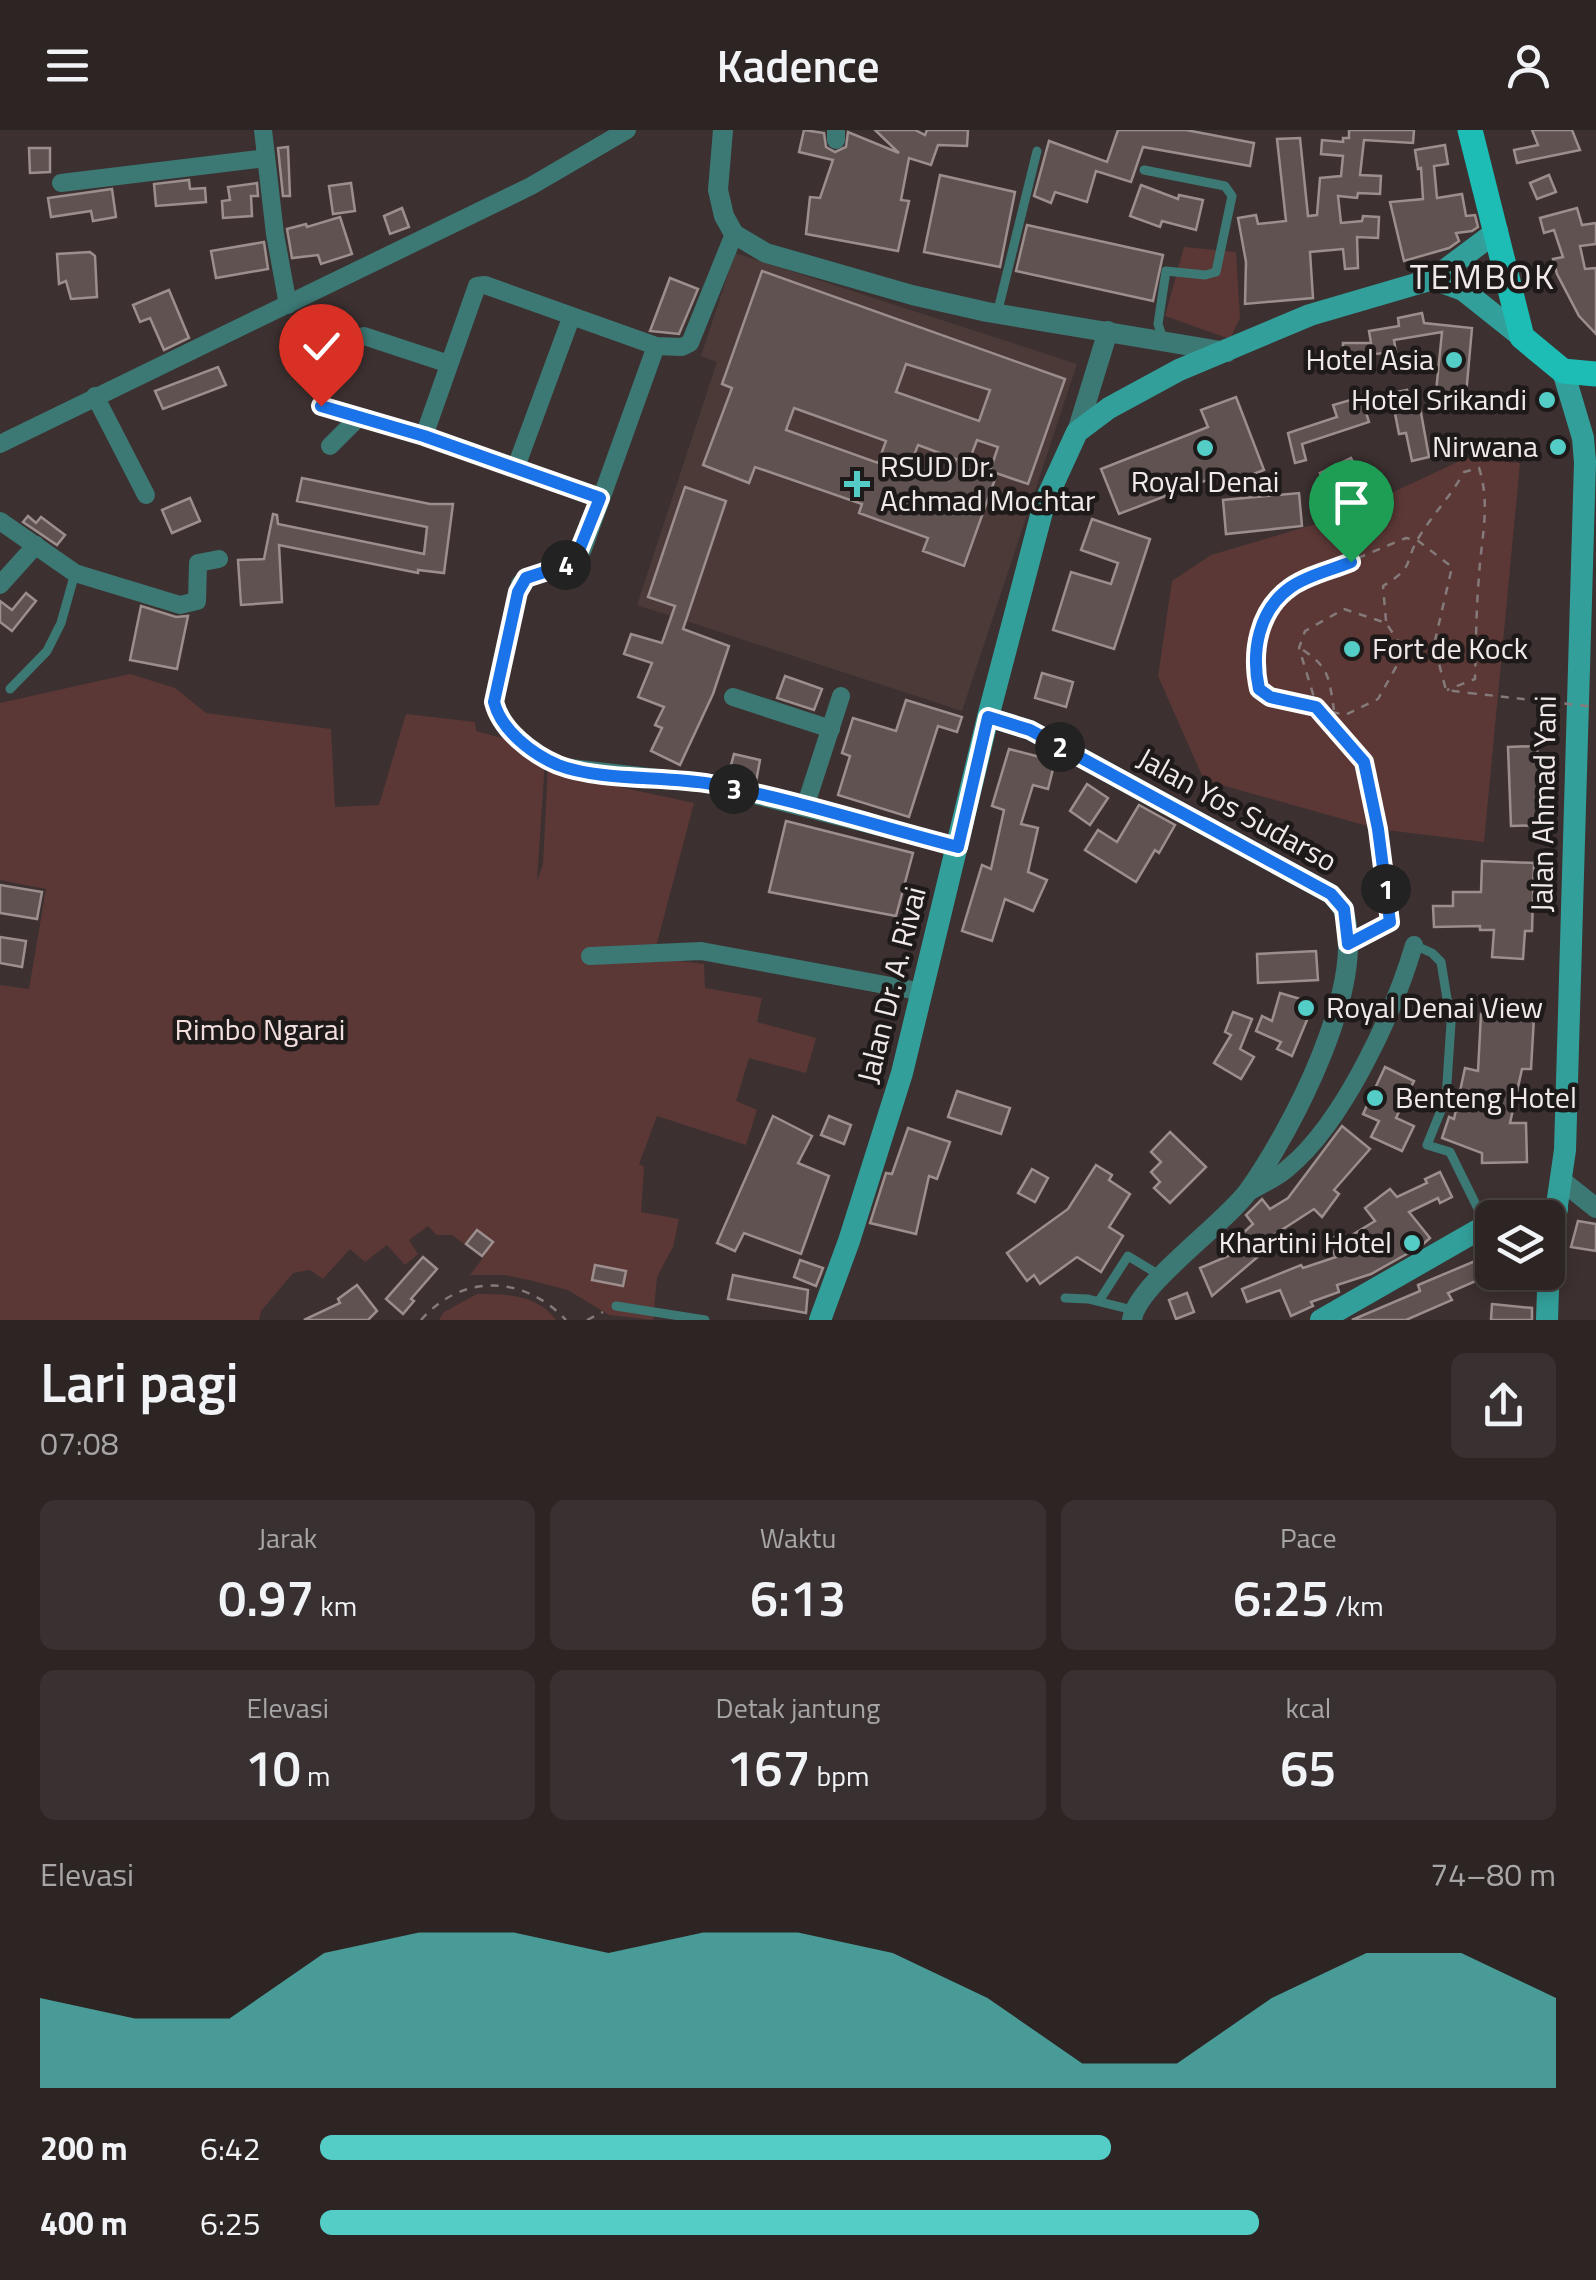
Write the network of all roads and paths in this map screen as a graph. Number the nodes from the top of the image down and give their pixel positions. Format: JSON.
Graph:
{"nodes":[{"id":1,"x":263,"y":130,"type":"edge"},
{"id":2,"x":627,"y":130,"type":"edge"},
{"id":3,"x":723,"y":130,"type":"edge"},
{"id":4,"x":1470,"y":130,"type":"edge"},
{"id":5,"x":1037,"y":151,"type":"dead end"},
{"id":6,"x":266,"y":158,"type":"junction"},
{"id":7,"x":1144,"y":170,"type":"dead end"},
{"id":8,"x":61,"y":183,"type":"dead end"},
{"id":9,"x":1497,"y":231,"type":"junction"},
{"id":10,"x":734,"y":234,"type":"junction"},
{"id":11,"x":1433,"y":279,"type":"junction"},
{"id":12,"x":288,"y":304,"type":"junction"},
{"id":13,"x":997,"y":314,"type":"junction"},
{"id":14,"x":572,"y":318,"type":"junction"},
{"id":15,"x":1108,"y":331,"type":"junction"},
{"id":16,"x":364,"y":336,"type":"dead end"},
{"id":17,"x":1522,"y":337,"type":"junction"},
{"id":18,"x":1163,"y":340,"type":"junction"},
{"id":19,"x":656,"y":346,"type":"junction"},
{"id":20,"x":1227,"y":352,"type":"junction"},
{"id":21,"x":450,"y":364,"type":"junction"},
{"id":22,"x":1563,"y":371,"type":"junction"},
{"id":23,"x":1596,"y":374,"type":"edge"},
{"id":24,"x":95,"y":396,"type":"junction"},
{"id":25,"x":321,"y":406,"type":"dead end"},
{"id":26,"x":359,"y":417,"type":"junction"},
{"id":27,"x":1077,"y":432,"type":"junction"},
{"id":28,"x":424,"y":436,"type":"junction"},
{"id":29,"x":0,"y":444,"type":"edge"},
{"id":30,"x":330,"y":446,"type":"dead end"},
{"id":31,"x":516,"y":467,"type":"junction"},
{"id":32,"x":146,"y":495,"type":"dead end"},
{"id":33,"x":600,"y":498,"type":"junction"},
{"id":34,"x":0,"y":521,"type":"edge"},
{"id":35,"x":1418,"y":540,"type":"junction"},
{"id":36,"x":36,"y":546,"type":"junction"},
{"id":37,"x":219,"y":559,"type":"dead end"},
{"id":38,"x":75,"y":573,"type":"junction"},
{"id":39,"x":0,"y":585,"type":"edge"},
{"id":40,"x":1386,"y":623,"type":"junction"},
{"id":41,"x":1299,"y":648,"type":"junction"},
{"id":42,"x":10,"y":689,"type":"dead end"},
{"id":43,"x":1446,"y":690,"type":"junction"},
{"id":44,"x":841,"y":696,"type":"dead end"},
{"id":45,"x":732,"y":697,"type":"dead end"},
{"id":46,"x":1316,"y":707,"type":"junction"},
{"id":47,"x":1596,"y":707,"type":"edge"},
{"id":48,"x":1334,"y":712,"type":"junction"},
{"id":49,"x":988,"y":717,"type":"junction"},
{"id":50,"x":830,"y":729,"type":"junction"},
{"id":51,"x":805,"y":807,"type":"junction"},
{"id":52,"x":1378,"y":829,"type":"joint"},
{"id":53,"x":958,"y":847,"type":"junction"},
{"id":54,"x":1348,"y":944,"type":"junction"},
{"id":55,"x":1414,"y":945,"type":"joint"},
{"id":56,"x":590,"y":956,"type":"dead end"},
{"id":57,"x":923,"y":992,"type":"junction"},
{"id":58,"x":1562,"y":1180,"type":"junction"},
{"id":59,"x":1248,"y":1192,"type":"junction"},
{"id":60,"x":1479,"y":1200,"type":"edge"},
{"id":61,"x":1558,"y":1200,"type":"edge"},
{"id":62,"x":1593,"y":1201,"type":"edge"},
{"id":63,"x":1565,"y":1207,"type":"edge"},
{"id":64,"x":1475,"y":1232,"type":"edge"},
{"id":65,"x":1162,"y":1276,"type":"junction"},
{"id":66,"x":1548,"y":1290,"type":"edge"},
{"id":67,"x":1065,"y":1298,"type":"dead end"},
{"id":68,"x":1099,"y":1301,"type":"junction"},
{"id":69,"x":616,"y":1306,"type":"joint"},
{"id":70,"x":1133,"y":1315,"type":"edge"},
{"id":71,"x":421,"y":1320,"type":"edge"},
{"id":72,"x":566,"y":1320,"type":"edge"},
{"id":73,"x":586,"y":1320,"type":"edge"},
{"id":74,"x":705,"y":1320,"type":"edge"},
{"id":75,"x":820,"y":1320,"type":"edge"},
{"id":76,"x":1322,"y":1320,"type":"edge"},
{"id":77,"x":1547,"y":1320,"type":"edge"}],
"edges":[{"from":1,"to":6,"type":"street"},
{"from":2,"to":12,"type":"street"},
{"from":3,"to":10,"type":"street"},
{"from":4,"to":9,"type":"main road"},
{"from":5,"to":13,"type":"lane"},
{"from":6,"to":8,"type":"street"},
{"from":6,"to":12,"type":"street"},
{"from":7,"to":18,"type":"lane"},
{"from":9,"to":11,"type":"main road"},
{"from":9,"to":17,"type":"main road"},
{"from":10,"to":13,"type":"street"},
{"from":10,"to":19,"type":"street"},
{"from":11,"to":17,"type":"main road"},
{"from":11,"to":20,"type":"main road"},
{"from":12,"to":24,"type":"street"},
{"from":13,"to":15,"type":"street"},
{"from":14,"to":19,"type":"street"},
{"from":14,"to":21,"type":"street"},
{"from":14,"to":31,"type":"street"},
{"from":15,"to":18,"type":"street"},
{"from":15,"to":27,"type":"street"},
{"from":16,"to":21,"type":"street"},
{"from":17,"to":22,"type":"main road"},
{"from":18,"to":20,"type":"street"},
{"from":19,"to":33,"type":"street"},
{"from":20,"to":27,"type":"main road"},
{"from":21,"to":28,"type":"street"},
{"from":22,"to":23,"type":"main road"},
{"from":22,"to":58,"type":"main road","name":"Jalan Ahmad Yani"},
{"from":24,"to":29,"type":"street"},
{"from":24,"to":32,"type":"street"},
{"from":25,"to":26,"type":"street"},
{"from":26,"to":28,"type":"street"},
{"from":26,"to":30,"type":"street"},
{"from":27,"to":49,"type":"main road","name":"Jalan Dr. A. Rivai"},
{"from":28,"to":31,"type":"street"},
{"from":31,"to":33,"type":"street"},
{"from":33,"to":51,"type":"street"},
{"from":34,"to":36,"type":"street"},
{"from":35,"to":40,"type":"path"},
{"from":35,"to":43,"type":"path"},
{"from":35,"to":43,"type":"path"},
{"from":35,"to":46,"type":"path"},
{"from":36,"to":38,"type":"street"},
{"from":36,"to":39,"type":"street"},
{"from":37,"to":38,"type":"street"},
{"from":38,"to":42,"type":"lane"},
{"from":40,"to":41,"type":"path"},
{"from":40,"to":48,"type":"path"},
{"from":41,"to":46,"type":"path"},
{"from":41,"to":48,"type":"path"},
{"from":43,"to":47,"type":"path","bridge":true},
{"from":44,"to":50,"type":"street"},
{"from":45,"to":50,"type":"street"},
{"from":46,"to":48,"type":"path"},
{"from":46,"to":52,"type":"path"},
{"from":49,"to":53,"type":"main road","name":"Jalan Dr. A. Rivai"},
{"from":49,"to":54,"type":"street","name":"Jalan Yos Sudarso"},
{"from":50,"to":51,"type":"street"},
{"from":51,"to":53,"type":"street"},
{"from":52,"to":54,"type":"lane"},
{"from":53,"to":57,"type":"main road","name":"Jalan Dr. A. Rivai"},
{"from":54,"to":59,"type":"street","name":"Jalan Yos Sudarso"},
{"from":55,"to":59,"type":"street"},
{"from":55,"to":60,"type":"lane"},
{"from":56,"to":57,"type":"street"},
{"from":57,"to":75,"type":"main road","name":"Jalan Dr. A. Rivai"},
{"from":58,"to":61,"type":"main road","name":"Jalan Ahmad Yani"},
{"from":58,"to":62,"type":"street"},
{"from":59,"to":65,"type":"street","name":"Jalan Yos Sudarso"},
{"from":62,"to":63,"type":"street"},
{"from":64,"to":76,"type":"main road"},
{"from":65,"to":68,"type":"lane"},
{"from":65,"to":70,"type":"street","name":"Jalan Yos Sudarso"},
{"from":66,"to":77,"type":"main road","name":"Jalan Ahmad Yani"},
{"from":67,"to":68,"type":"lane"},
{"from":68,"to":70,"type":"lane"},
{"from":69,"to":73,"type":"path"},
{"from":69,"to":74,"type":"lane"},
{"from":71,"to":72,"type":"path"}]}
